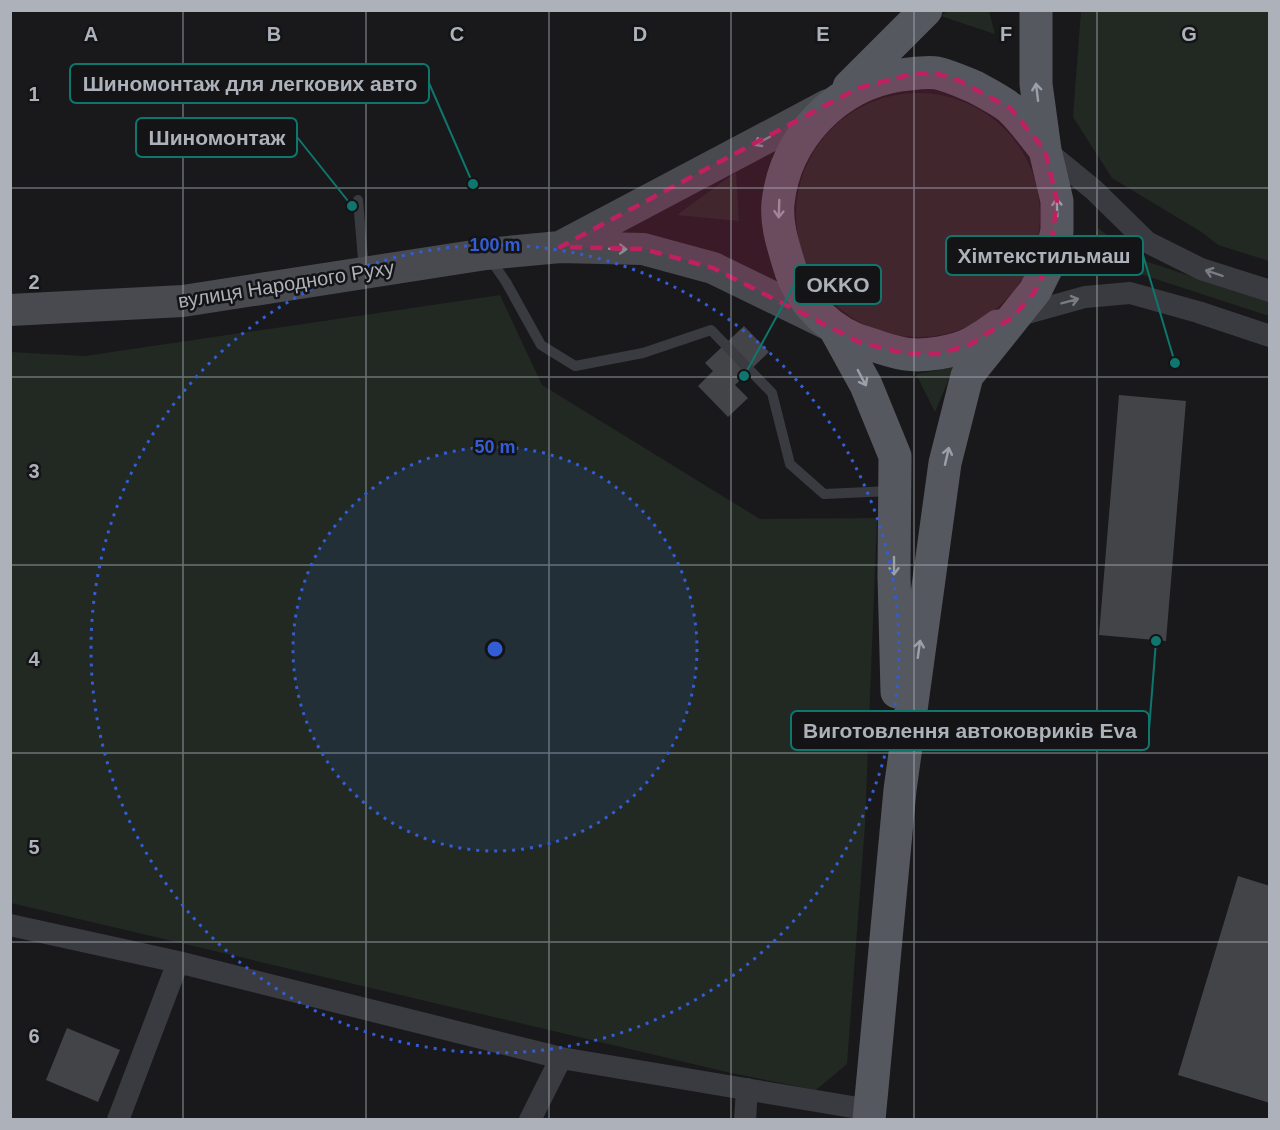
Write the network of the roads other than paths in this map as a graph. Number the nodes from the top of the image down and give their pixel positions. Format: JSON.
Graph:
{"nodes":[{"id":1,"x":926,"y":10,"type":"edge"},
{"id":2,"x":1036,"y":10,"type":"edge"},
{"id":3,"x":832,"y":104,"type":"junction"},
{"id":4,"x":1045,"y":150,"type":"junction"},
{"id":5,"x":358,"y":200,"type":"dead end"},
{"id":6,"x":560,"y":247,"type":"junction"},
{"id":7,"x":486,"y":254,"type":"junction"},
{"id":8,"x":364,"y":272,"type":"junction"},
{"id":9,"x":1269,"y":291,"type":"edge"},
{"id":10,"x":10,"y":310,"type":"edge"},
{"id":11,"x":1013,"y":317,"type":"junction"},
{"id":12,"x":834,"y":327,"type":"junction"},
{"id":13,"x":1269,"y":336,"type":"edge"},
{"id":14,"x":895,"y":491,"type":"junction"},
{"id":15,"x":900,"y":790,"type":"junction"},
{"id":16,"x":10,"y":925,"type":"edge"},
{"id":17,"x":178,"y":962,"type":"junction"},
{"id":18,"x":561,"y":1058,"type":"junction"},
{"id":19,"x":747,"y":1089,"type":"junction"},
{"id":20,"x":869,"y":1115,"type":"edge"},
{"id":21,"x":117,"y":1119,"type":"edge"},
{"id":22,"x":530,"y":1119,"type":"edge"},
{"id":23,"x":745,"y":1119,"type":"edge"}],
"edges":[{"from":1,"to":3,"type":"main road"},
{"from":4,"to":2,"type":"main road","one_way":true},
{"from":3,"to":4,"type":"main road"},
{"from":3,"to":6,"type":"main road","name":"вулиця Народного Руху","one_way":true},
{"from":3,"to":12,"type":"main road","one_way":true},
{"from":9,"to":4,"type":"street","one_way":true},
{"from":11,"to":4,"type":"main road","one_way":true},
{"from":5,"to":8,"type":"lane"},
{"from":6,"to":7,"type":"main road","name":"вулиця Народного Руху"},
{"from":6,"to":12,"type":"main road","name":"вулиця Народного Руху","one_way":true},
{"from":7,"to":8,"type":"main road","name":"вулиця Народного Руху"},
{"from":7,"to":14,"type":"lane"},
{"from":8,"to":10,"type":"main road","name":"вулиця Народного Руху"},
{"from":11,"to":12,"type":"main road"},
{"from":11,"to":13,"type":"street","one_way":true},
{"from":15,"to":11,"type":"main road","one_way":true},
{"from":12,"to":14,"type":"main road","one_way":true},
{"from":14,"to":15,"type":"main road","one_way":true},
{"from":15,"to":20,"type":"main road"},
{"from":16,"to":17,"type":"street"},
{"from":17,"to":18,"type":"street"},
{"from":17,"to":21,"type":"street"},
{"from":18,"to":19,"type":"street"},
{"from":18,"to":22,"type":"street"},
{"from":19,"to":20,"type":"street"},
{"from":19,"to":23,"type":"street"}]}
